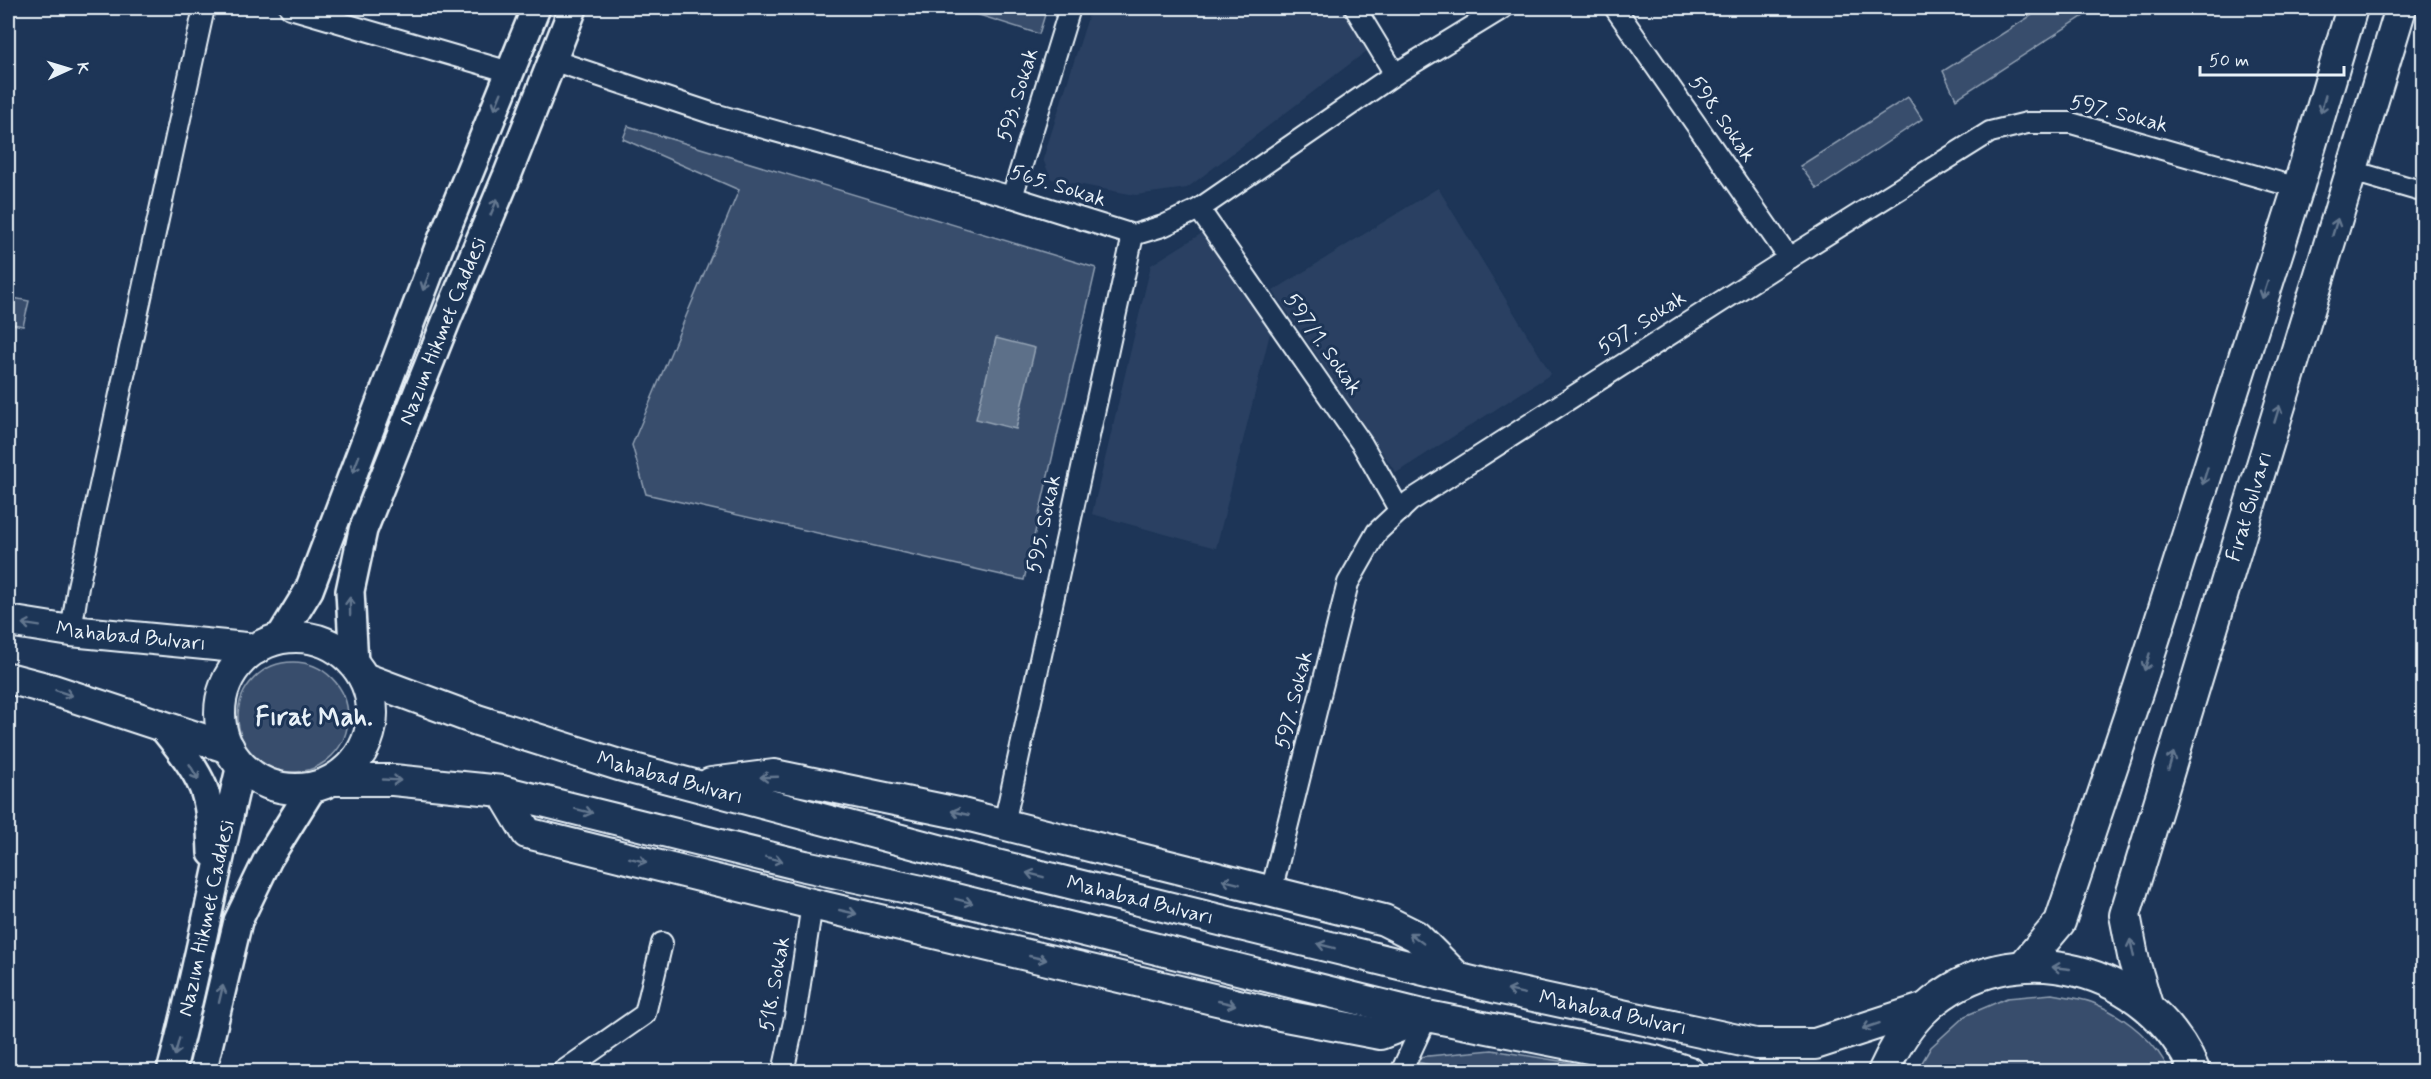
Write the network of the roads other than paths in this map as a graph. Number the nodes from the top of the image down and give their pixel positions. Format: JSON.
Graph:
{"nodes":[{"id":1,"x":204,"y":8,"type":"edge"},
{"id":2,"x":290,"y":8,"type":"edge"},
{"id":3,"x":536,"y":8,"type":"edge"},
{"id":4,"x":573,"y":8,"type":"edge"},
{"id":5,"x":1070,"y":8,"type":"edge"},
{"id":6,"x":1355,"y":8,"type":"edge"},
{"id":7,"x":1503,"y":8,"type":"edge"},
{"id":8,"x":1616,"y":8,"type":"edge"},
{"id":9,"x":2352,"y":8,"type":"edge"},
{"id":10,"x":2400,"y":8,"type":"edge"},
{"id":11,"x":552,"y":60,"type":"junction"},
{"id":12,"x":510,"y":72,"type":"junction"},
{"id":13,"x":1395,"y":74,"type":"junction"},
{"id":14,"x":2352,"y":171,"type":"junction"},
{"id":15,"x":2298,"y":188,"type":"junction"},
{"id":16,"x":2424,"y":192,"type":"edge"},
{"id":17,"x":1012,"y":197,"type":"junction"},
{"id":18,"x":1199,"y":209,"type":"junction"},
{"id":19,"x":1133,"y":235,"type":"junction"},
{"id":20,"x":1789,"y":258,"type":"junction"},
{"id":21,"x":1400,"y":511,"type":"junction"},
{"id":22,"x":8,"y":621,"type":"edge"},
{"id":23,"x":71,"y":631,"type":"junction"},
{"id":24,"x":268,"y":644,"type":"junction"},
{"id":25,"x":359,"y":671,"type":"junction"},
{"id":26,"x":8,"y":678,"type":"edge"},
{"id":27,"x":160,"y":724,"type":"junction"},
{"id":28,"x":235,"y":756,"type":"junction"},
{"id":29,"x":323,"y":784,"type":"junction"},
{"id":30,"x":694,"y":785,"type":"junction"},
{"id":31,"x":502,"y":791,"type":"junction"},
{"id":32,"x":1004,"y":824,"type":"junction"},
{"id":33,"x":213,"y":886,"type":"junction"},
{"id":34,"x":1271,"y":892,"type":"junction"},
{"id":35,"x":812,"y":904,"type":"junction"},
{"id":36,"x":662,"y":943,"type":"dead end"},
{"id":37,"x":2023,"y":966,"type":"junction"},
{"id":38,"x":1458,"y":978,"type":"junction"},
{"id":39,"x":2147,"y":1005,"type":"junction"},
{"id":40,"x":1926,"y":1008,"type":"junction"},
{"id":41,"x":1427,"y":1016,"type":"junction"},
{"id":42,"x":171,"y":1071,"type":"edge"},
{"id":43,"x":202,"y":1071,"type":"edge"},
{"id":44,"x":562,"y":1071,"type":"edge"},
{"id":45,"x":783,"y":1071,"type":"edge"},
{"id":46,"x":1401,"y":1071,"type":"edge"},
{"id":47,"x":1689,"y":1071,"type":"edge"},
{"id":48,"x":1883,"y":1071,"type":"edge"},
{"id":49,"x":2195,"y":1071,"type":"edge"}],
"edges":[{"from":1,"to":23,"type":"street"},
{"from":2,"to":12,"type":"street"},
{"from":3,"to":12,"type":"main road","name":"Nazım Hikmet Caddesi"},
{"from":4,"to":11,"type":"main road","name":"Nazım Hikmet Caddesi"},
{"from":5,"to":17,"type":"street","name":"593. Sokak"},
{"from":6,"to":13,"type":"street"},
{"from":7,"to":13,"type":"street"},
{"from":8,"to":20,"type":"street","name":"598. Sokak"},
{"from":9,"to":15,"type":"main road","one_way":true},
{"from":10,"to":14,"type":"main road","name":"Fırat Bulvarı"},
{"from":11,"to":17,"type":"street","name":"565. Sokak"},
{"from":25,"to":11,"type":"main road","name":"Nazım Hikmet Caddesi","one_way":true},
{"from":12,"to":24,"type":"main road","name":"Nazım Hikmet Caddesi","one_way":true},
{"from":13,"to":18,"type":"street"},
{"from":14,"to":16,"type":"street"},
{"from":39,"to":14,"type":"main road","name":"Fırat Bulvarı","one_way":true},
{"from":15,"to":20,"type":"street","name":"597. Sokak"},
{"from":15,"to":37,"type":"main road","one_way":true},
{"from":17,"to":19,"type":"street","name":"565. Sokak"},
{"from":18,"to":19,"type":"street"},
{"from":18,"to":21,"type":"street","name":"597/1. Sokak"},
{"from":19,"to":32,"type":"street","name":"595. Sokak"},
{"from":20,"to":21,"type":"street","name":"597. Sokak"},
{"from":21,"to":34,"type":"street","name":"597. Sokak"},
{"from":23,"to":22,"type":"main road","name":"Mahabad Bulvarı","one_way":true},
{"from":23,"to":24,"type":"main road","name":"Mahabad Bulvarı"},
{"from":24,"to":25,"type":"main road"},
{"from":24,"to":28,"type":"main road"},
{"from":25,"to":29,"type":"main road"},
{"from":25,"to":30,"type":"main road","name":"Mahabad Bulvarı"},
{"from":26,"to":27,"type":"main road","one_way":true},
{"from":27,"to":28,"type":"main road"},
{"from":27,"to":33,"type":"main road","one_way":true},
{"from":28,"to":29,"type":"main road"},
{"from":28,"to":33,"type":"main road","name":"Nazım Hikmet Caddesi"},
{"from":29,"to":31,"type":"main road","name":"Mahabad Bulvarı","one_way":true},
{"from":43,"to":29,"type":"main road","name":"Nazım Hikmet Caddesi","one_way":true},
{"from":32,"to":30,"type":"main road","one_way":true},
{"from":38,"to":30,"type":"main road","name":"Mahabad Bulvarı","one_way":true},
{"from":31,"to":35,"type":"main road","one_way":true},
{"from":31,"to":41,"type":"main road","name":"Mahabad Bulvarı","one_way":true},
{"from":34,"to":32,"type":"main road","one_way":true},
{"from":33,"to":42,"type":"main road","name":"Nazım Hikmet Caddesi","one_way":true},
{"from":38,"to":34,"type":"main road","one_way":true},
{"from":35,"to":41,"type":"main road","one_way":true},
{"from":35,"to":45,"type":"street","name":"518. Sokak"},
{"from":36,"to":44,"type":"street"},
{"from":39,"to":37,"type":"main road","one_way":true},
{"from":37,"to":40,"type":"main road"},
{"from":40,"to":38,"type":"main road","name":"Mahabad Bulvarı","one_way":true},
{"from":39,"to":49,"type":"main road"},
{"from":40,"to":48,"type":"main road"},
{"from":41,"to":46,"type":"street"},
{"from":41,"to":47,"type":"main road","name":"Mahabad Bulvarı"}]}
